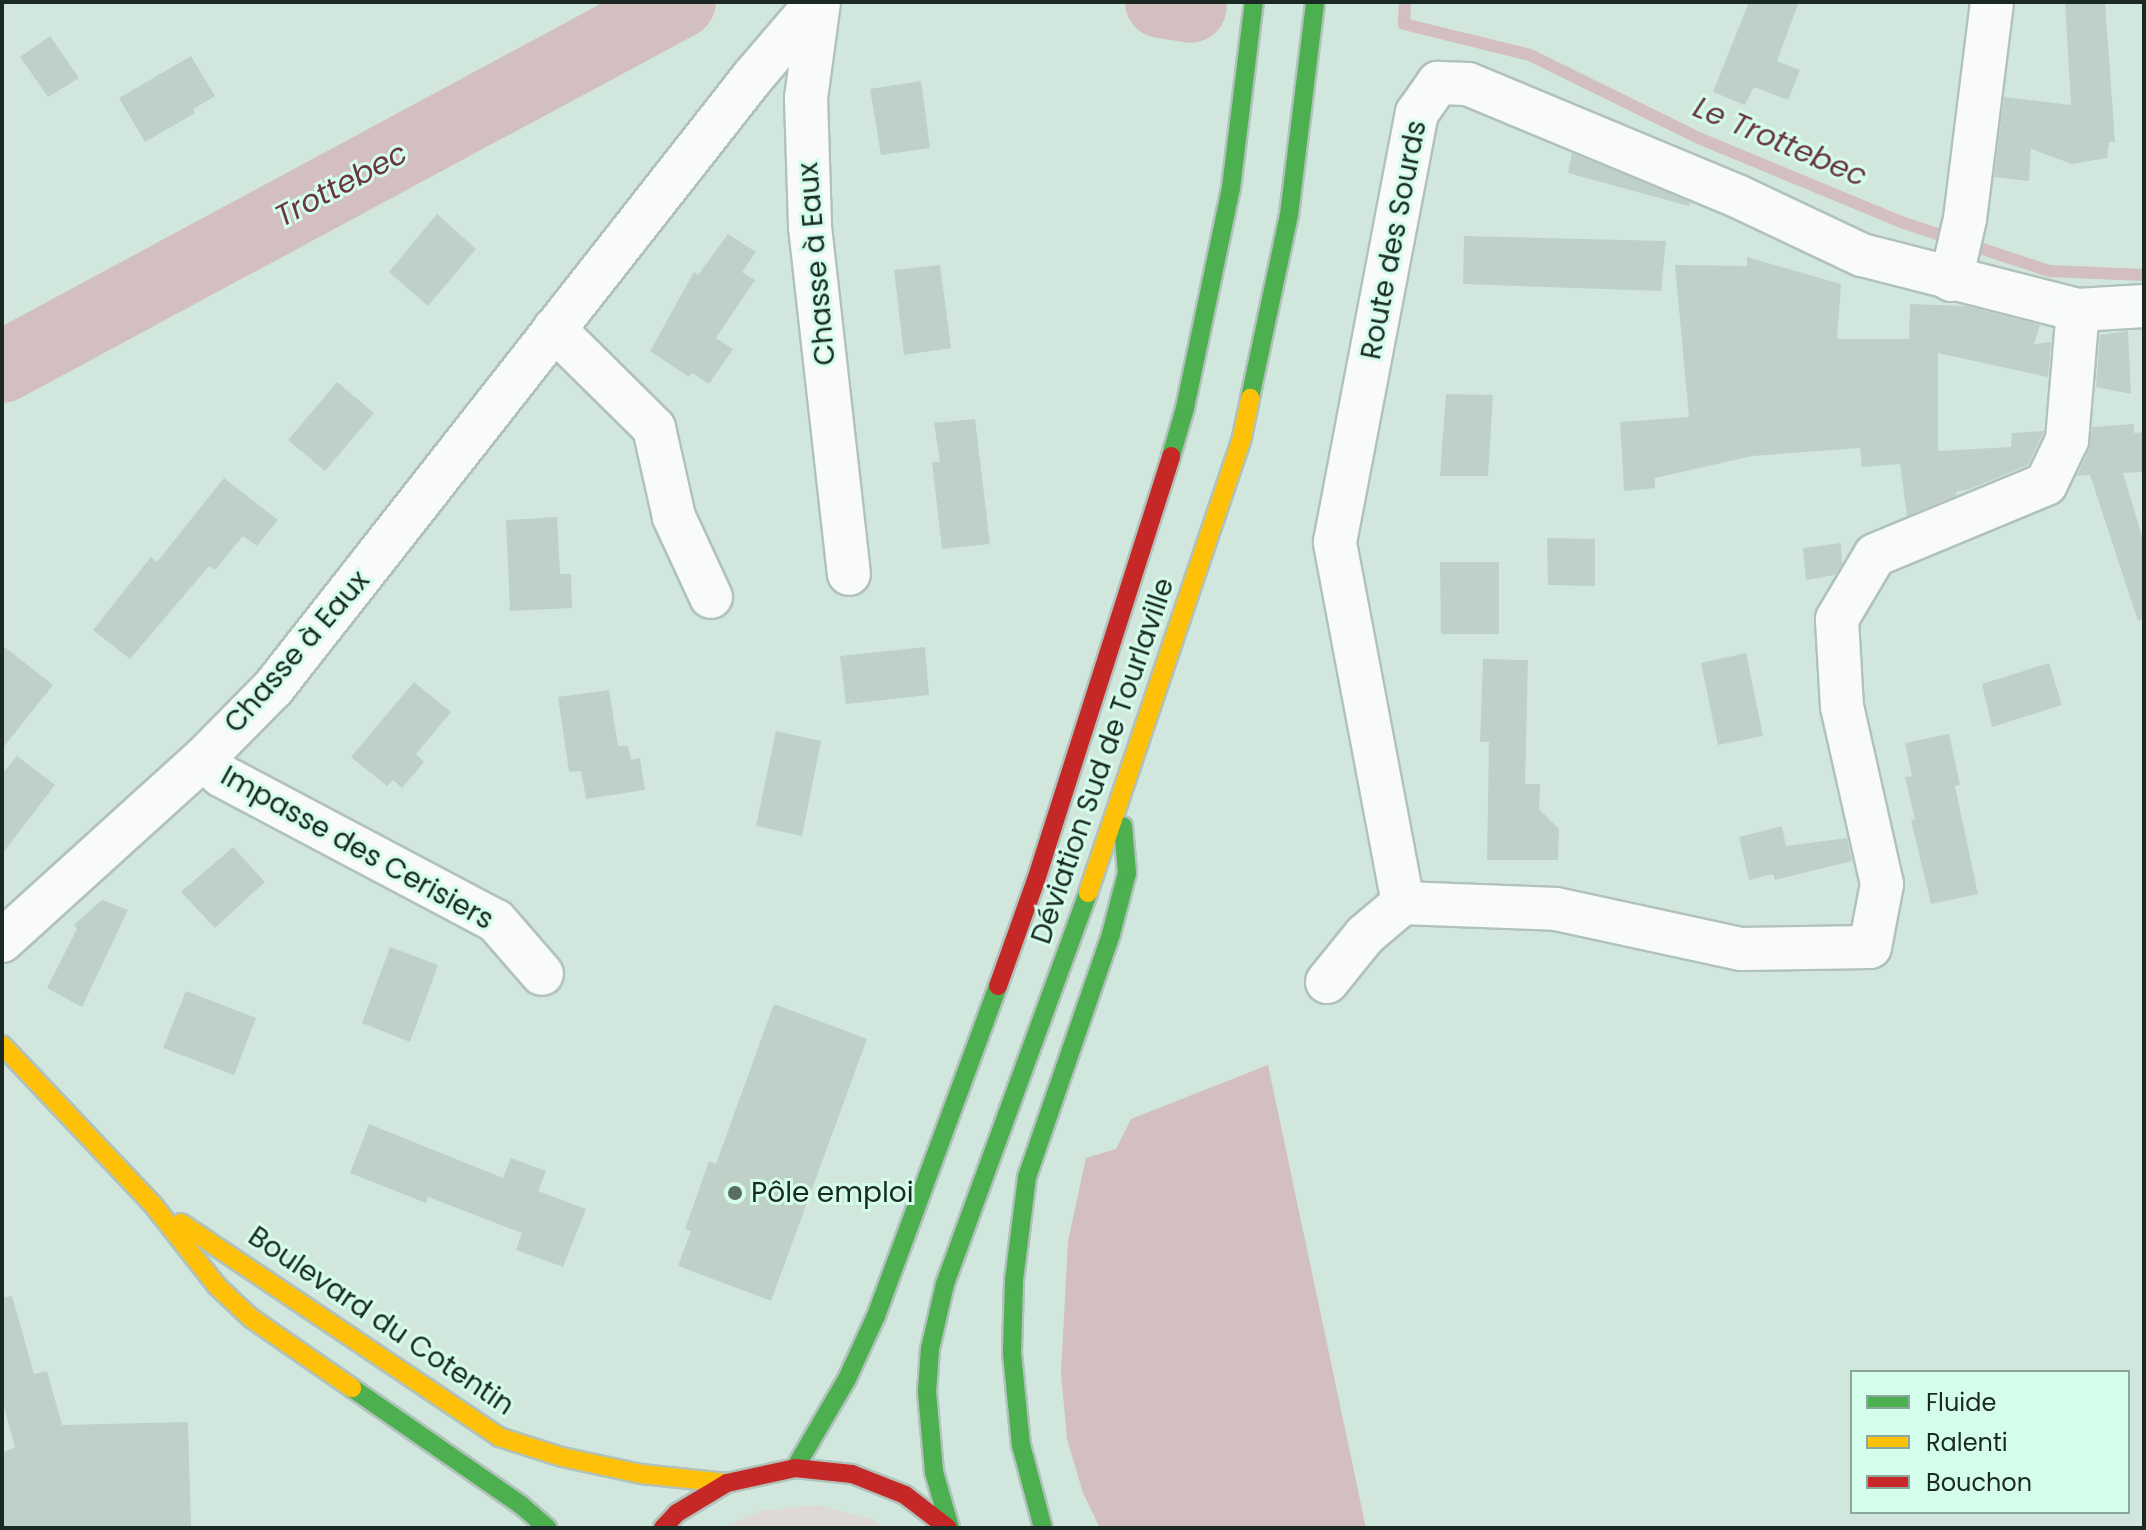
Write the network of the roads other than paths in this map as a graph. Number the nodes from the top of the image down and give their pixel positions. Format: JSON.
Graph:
{"nodes":[{"id":1,"x":818,"y":2,"type":"edge"},
{"id":2,"x":1254,"y":2,"type":"edge"},
{"id":3,"x":1315,"y":2,"type":"edge"},
{"id":4,"x":1992,"y":2,"type":"edge"},
{"id":5,"x":1951,"y":280,"type":"junction"},
{"id":6,"x":2144,"y":306,"type":"edge"},
{"id":7,"x":2078,"y":310,"type":"junction"},
{"id":8,"x":554,"y":329,"type":"junction"},
{"id":9,"x":849,"y":574,"type":"dead end"},
{"id":10,"x":711,"y":597,"type":"dead end"},
{"id":11,"x":203,"y":759,"type":"junction"},
{"id":12,"x":1121,"y":803,"type":"junction"},
{"id":13,"x":1403,"y":903,"type":"junction"},
{"id":14,"x":2,"y":941,"type":"edge"},
{"id":15,"x":542,"y":974,"type":"dead end"},
{"id":16,"x":1327,"y":982,"type":"dead end"},
{"id":17,"x":2,"y":1045,"type":"edge"},
{"id":18,"x":154,"y":1206,"type":"junction"},
{"id":19,"x":795,"y":1468,"type":"junction"},
{"id":20,"x":727,"y":1483,"type":"junction"},
{"id":21,"x":547,"y":1528,"type":"edge"},
{"id":22,"x":663,"y":1528,"type":"edge"},
{"id":23,"x":949,"y":1528,"type":"edge"},
{"id":24,"x":1043,"y":1528,"type":"edge"}],
"edges":[{"from":1,"to":8,"type":"street","name":"Chasse à Eaux"},
{"from":1,"to":9,"type":"street","name":"Chasse à Eaux"},
{"from":2,"to":19,"type":"main road","name":"Déviation Sud de Tourlaville"},
{"from":3,"to":12,"type":"main road","name":"Déviation Sud de Tourlaville"},
{"from":4,"to":5,"type":"street"},
{"from":5,"to":7,"type":"street","name":"Route des Sourds"},
{"from":5,"to":13,"type":"street","name":"Route des Sourds"},
{"from":6,"to":7,"type":"street","name":"Route des Sourds"},
{"from":7,"to":13,"type":"street"},
{"from":8,"to":10,"type":"street"},
{"from":8,"to":11,"type":"street","name":"Chasse à Eaux"},
{"from":11,"to":14,"type":"street","name":"Chasse à Eaux"},
{"from":11,"to":15,"type":"street","name":"Impasse des Cerisiers"},
{"from":12,"to":23,"type":"main road","name":"Déviation Sud de Tourlaville"},
{"from":12,"to":24,"type":"main road"},
{"from":13,"to":16,"type":"street"},
{"from":17,"to":18,"type":"main road","name":"Boulevard du Cotentin"},
{"from":18,"to":20,"type":"main road","name":"Boulevard du Cotentin"},
{"from":18,"to":21,"type":"main road","name":"Boulevard du Cotentin"},
{"from":19,"to":20,"type":"main road"},
{"from":19,"to":23,"type":"main road"},
{"from":20,"to":22,"type":"main road"}]}
